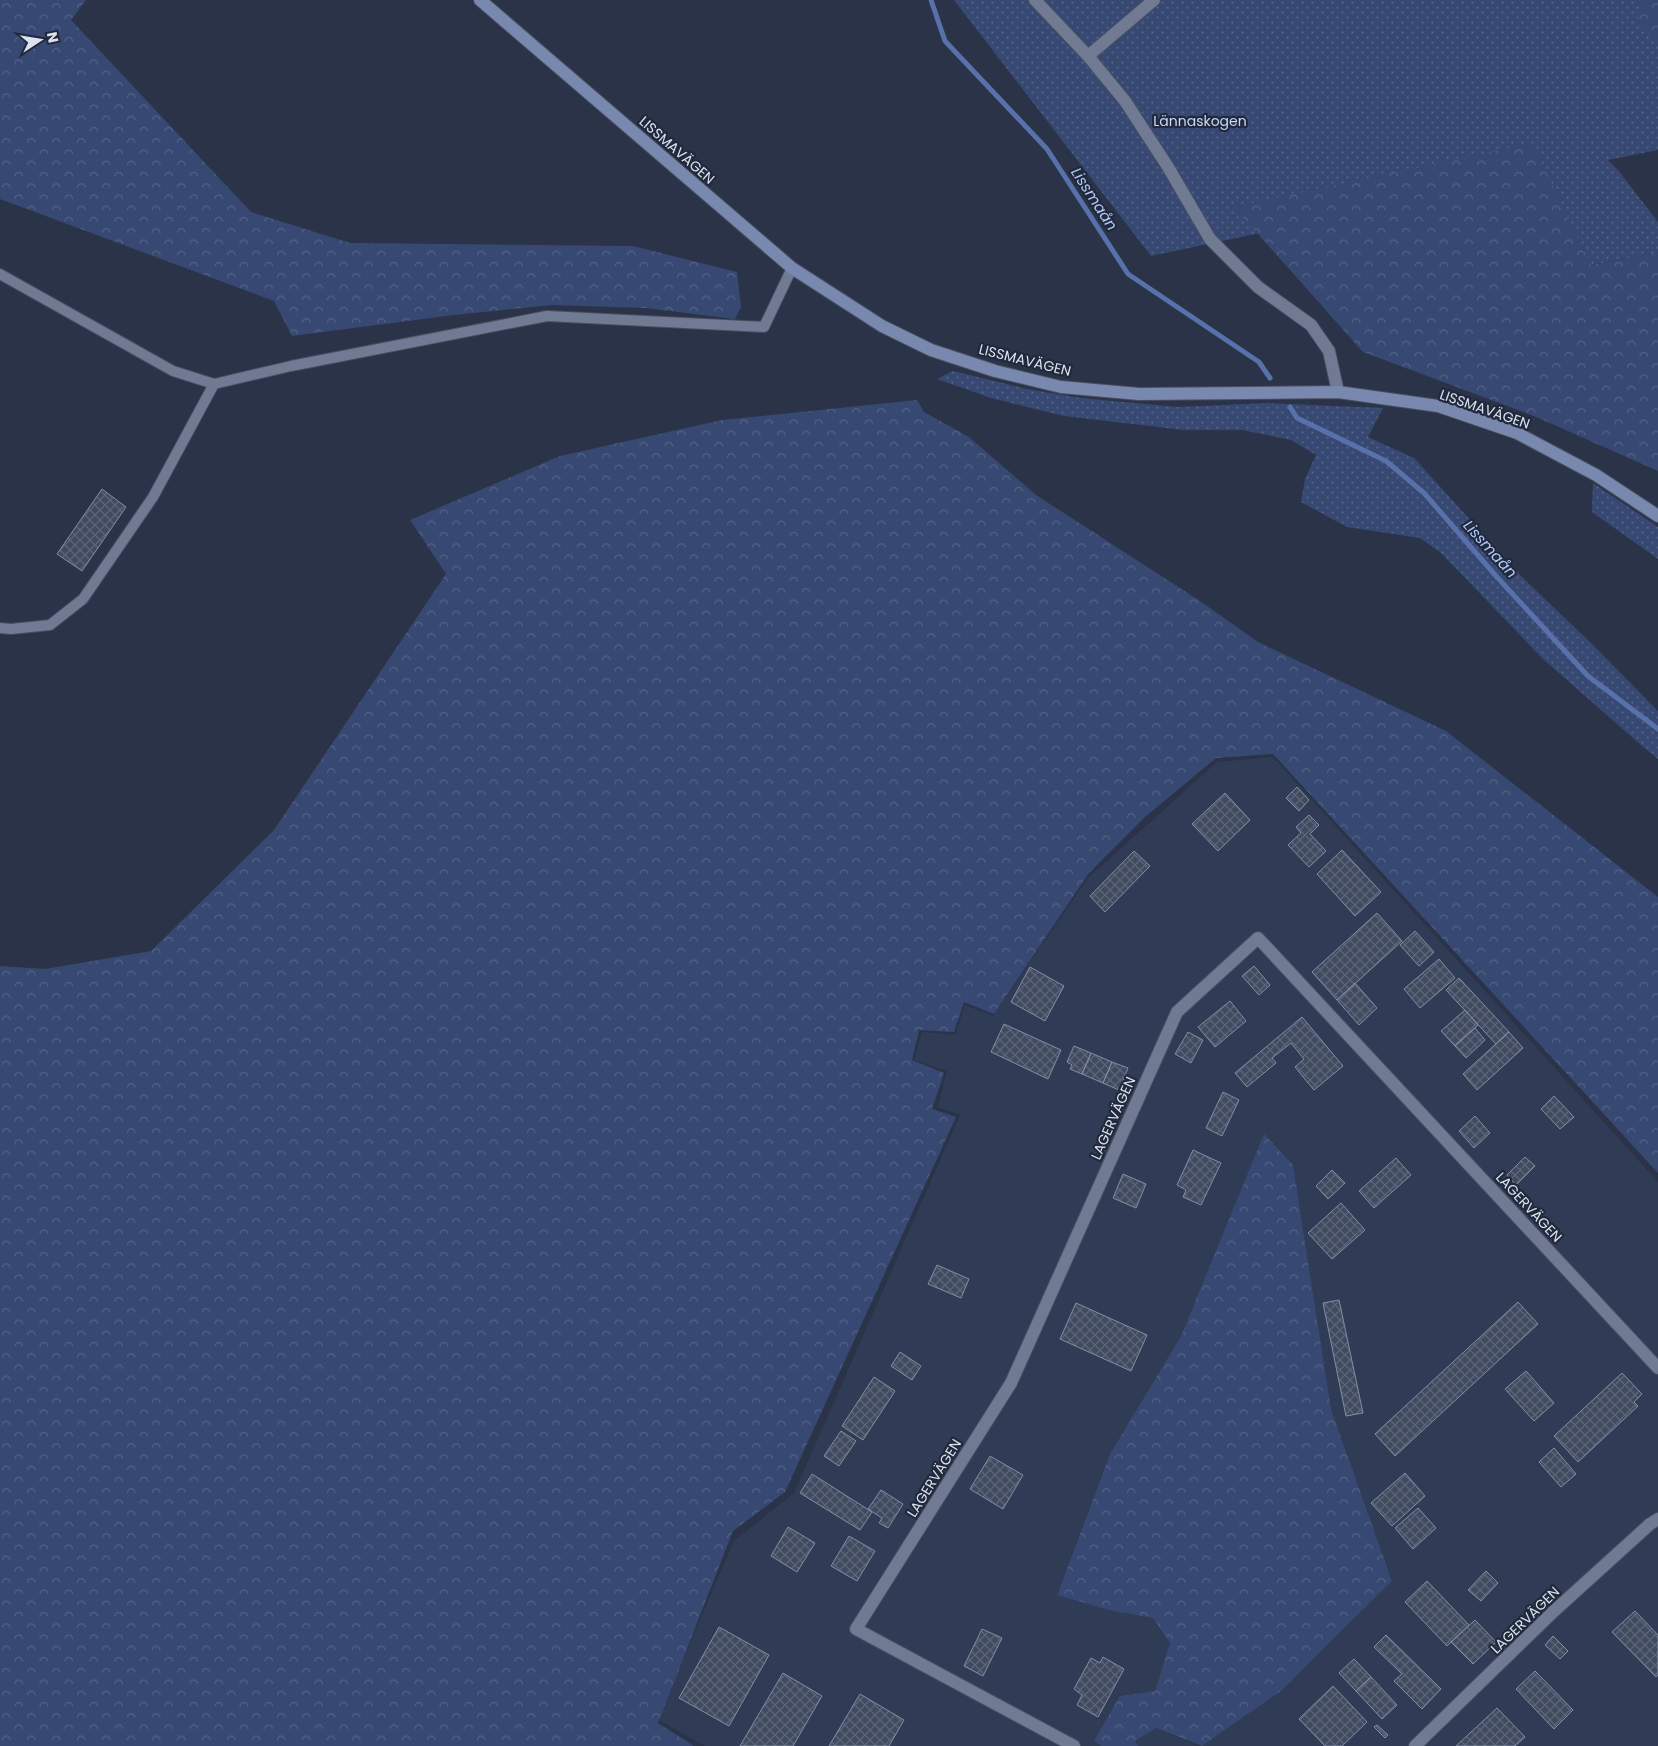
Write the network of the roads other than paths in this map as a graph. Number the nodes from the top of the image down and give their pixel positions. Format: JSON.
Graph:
{"nodes":[{"id":1,"x":480,"y":0,"type":"edge"},
{"id":2,"x":1035,"y":0,"type":"edge"},
{"id":3,"x":1154,"y":0,"type":"edge"},
{"id":4,"x":1088,"y":56,"type":"junction"},
{"id":5,"x":792,"y":268,"type":"junction"},
{"id":6,"x":0,"y":274,"type":"edge"},
{"id":7,"x":214,"y":384,"type":"junction"},
{"id":8,"x":1338,"y":392,"type":"junction"},
{"id":9,"x":1658,"y":516,"type":"edge"},
{"id":10,"x":0,"y":628,"type":"edge"},
{"id":11,"x":1658,"y":1368,"type":"edge"},
{"id":12,"x":1658,"y":1519,"type":"edge"},
{"id":13,"x":1074,"y":1746,"type":"edge"},
{"id":14,"x":1416,"y":1746,"type":"edge"}],
"edges":[{"from":1,"to":5,"type":"street","name":"LISSMAVÄGEN"},
{"from":2,"to":4,"type":"street"},
{"from":3,"to":4,"type":"street"},
{"from":4,"to":8,"type":"street"},
{"from":5,"to":7,"type":"lane"},
{"from":5,"to":8,"type":"street","name":"LISSMAVÄGEN"},
{"from":6,"to":7,"type":"lane"},
{"from":7,"to":10,"type":"lane"},
{"from":8,"to":9,"type":"street","name":"LISSMAVÄGEN"},
{"from":11,"to":13,"type":"street","name":"LAGERVÄGEN"},
{"from":12,"to":14,"type":"street","name":"LAGERVÄGEN"}]}
